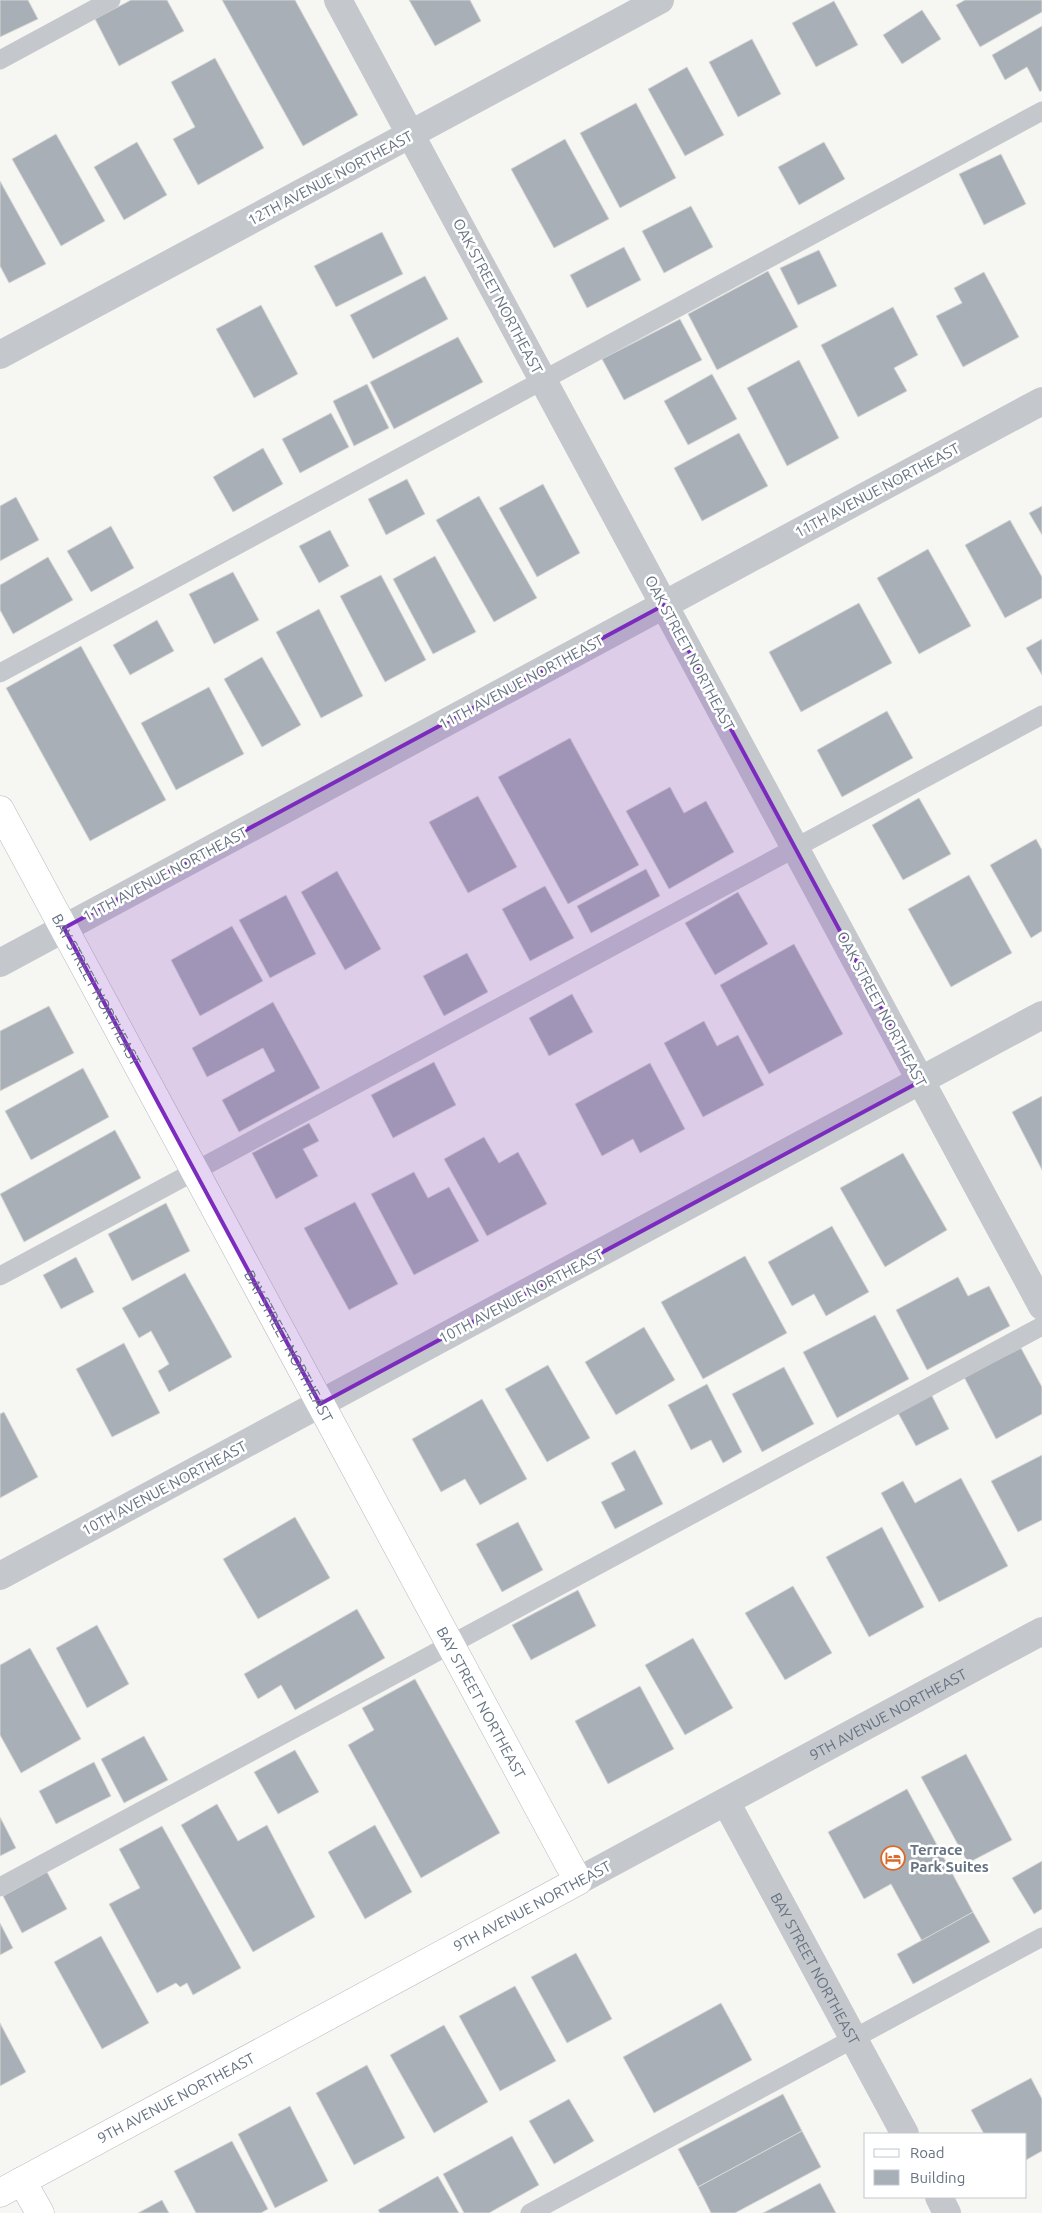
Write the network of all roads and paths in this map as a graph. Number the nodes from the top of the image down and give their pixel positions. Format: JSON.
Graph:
{"nodes":[{"id":1,"x":112,"y":0,"type":"edge"},
{"id":2,"x":338,"y":0,"type":"edge"},
{"id":3,"x":660,"y":0,"type":"edge"},
{"id":4,"x":0,"y":60,"type":"edge"},
{"id":5,"x":1042,"y":111,"type":"edge"},
{"id":6,"x":411,"y":134,"type":"junction"},
{"id":7,"x":0,"y":355,"type":"edge"},
{"id":8,"x":544,"y":380,"type":"junction"},
{"id":9,"x":1042,"y":401,"type":"edge"},
{"id":10,"x":664,"y":604,"type":"junction"},
{"id":11,"x":0,"y":673,"type":"edge"},
{"id":12,"x":1042,"y":715,"type":"edge"},
{"id":13,"x":0,"y":810,"type":"edge"},
{"id":14,"x":795,"y":848,"type":"junction"},
{"id":15,"x":64,"y":928,"type":"junction"},
{"id":16,"x":0,"y":962,"type":"edge"},
{"id":17,"x":1042,"y":1015,"type":"edge"},
{"id":18,"x":921,"y":1081,"type":"junction"},
{"id":19,"x":195,"y":1171,"type":"junction"},
{"id":20,"x":0,"y":1276,"type":"edge"},
{"id":21,"x":1042,"y":1306,"type":"edge"},
{"id":22,"x":1042,"y":1326,"type":"edge"},
{"id":23,"x":320,"y":1404,"type":"junction"},
{"id":24,"x":0,"y":1576,"type":"edge"},
{"id":25,"x":1042,"y":1632,"type":"edge"},
{"id":26,"x":450,"y":1645,"type":"junction"},
{"id":27,"x":726,"y":1802,"type":"junction"},
{"id":28,"x":578,"y":1881,"type":"junction"},
{"id":29,"x":0,"y":1888,"type":"edge"},
{"id":30,"x":1042,"y":1937,"type":"edge"},
{"id":31,"x":853,"y":2039,"type":"junction"},
{"id":32,"x":904,"y":2133,"type":"edge"},
{"id":33,"x":11,"y":2187,"type":"edge"},
{"id":34,"x":940,"y":2198,"type":"edge"},
{"id":35,"x":40,"y":2213,"type":"edge"},
{"id":36,"x":530,"y":2213,"type":"edge"},
{"id":37,"x":947,"y":2213,"type":"edge"}],
"edges":[{"from":1,"to":4,"type":"lane"},
{"from":2,"to":6,"type":"street","name":"OAK STREET NORTHEAST"},
{"from":3,"to":6,"type":"street","name":"12TH AVENUE NORTHEAST"},
{"from":5,"to":8,"type":"lane"},
{"from":6,"to":7,"type":"street","name":"12TH AVENUE NORTHEAST"},
{"from":6,"to":8,"type":"street","name":"OAK STREET NORTHEAST"},
{"from":8,"to":10,"type":"street","name":"OAK STREET NORTHEAST"},
{"from":8,"to":11,"type":"lane"},
{"from":9,"to":10,"type":"street","name":"11TH AVENUE NORTHEAST"},
{"from":10,"to":14,"type":"street","name":"OAK STREET NORTHEAST"},
{"from":10,"to":15,"type":"street","name":"11TH AVENUE NORTHEAST"},
{"from":12,"to":14,"type":"lane"},
{"from":13,"to":15,"type":"street","name":"BAY STREET NORTHEAST"},
{"from":14,"to":18,"type":"street","name":"OAK STREET NORTHEAST"},
{"from":14,"to":19,"type":"lane"},
{"from":15,"to":16,"type":"street","name":"11TH AVENUE NORTHEAST"},
{"from":15,"to":19,"type":"street","name":"BAY STREET NORTHEAST"},
{"from":17,"to":18,"type":"street","name":"10TH AVENUE NORTHEAST"},
{"from":18,"to":21,"type":"street","name":"OAK STREET NORTHEAST"},
{"from":18,"to":23,"type":"street","name":"10TH AVENUE NORTHEAST"},
{"from":19,"to":20,"type":"lane"},
{"from":19,"to":23,"type":"street","name":"BAY STREET NORTHEAST"},
{"from":22,"to":26,"type":"lane"},
{"from":23,"to":24,"type":"street","name":"10TH AVENUE NORTHEAST"},
{"from":23,"to":26,"type":"street","name":"BAY STREET NORTHEAST"},
{"from":25,"to":27,"type":"street","name":"9TH AVENUE NORTHEAST"},
{"from":26,"to":28,"type":"street","name":"BAY STREET NORTHEAST"},
{"from":26,"to":29,"type":"lane"},
{"from":27,"to":28,"type":"street","name":"9TH AVENUE NORTHEAST"},
{"from":27,"to":31,"type":"street","name":"BAY STREET NORTHEAST"},
{"from":28,"to":33,"type":"street","name":"9TH AVENUE NORTHEAST"},
{"from":30,"to":31,"type":"lane"},
{"from":31,"to":32,"type":"street","name":"BAY STREET NORTHEAST"},
{"from":31,"to":36,"type":"lane"},
{"from":33,"to":35,"type":"street"},
{"from":34,"to":37,"type":"street"}]}
